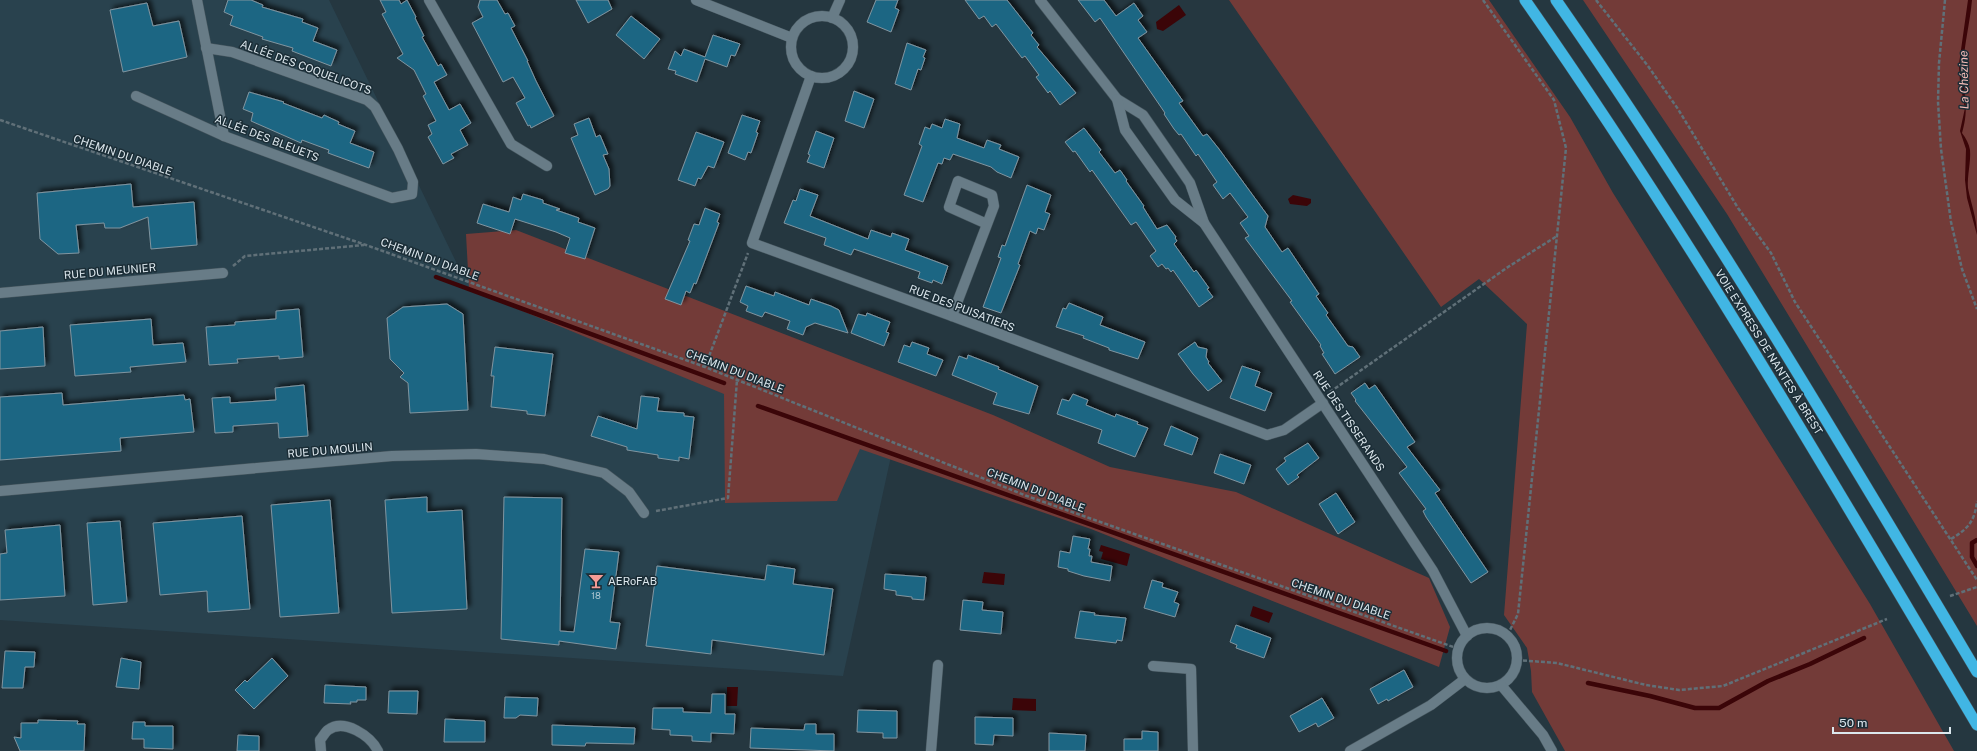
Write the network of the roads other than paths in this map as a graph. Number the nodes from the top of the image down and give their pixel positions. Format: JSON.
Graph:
{"nodes":[{"id":1,"x":197,"y":0,"type":"edge"},
{"id":2,"x":429,"y":0,"type":"edge"},
{"id":3,"x":696,"y":0,"type":"edge"},
{"id":4,"x":840,"y":0,"type":"edge"},
{"id":5,"x":1040,"y":0,"type":"edge"},
{"id":6,"x":1525,"y":0,"type":"edge"},
{"id":7,"x":1556,"y":0,"type":"edge"},
{"id":8,"x":832,"y":18,"type":"junction"},
{"id":9,"x":792,"y":38,"type":"junction"},
{"id":10,"x":206,"y":48,"type":"junction"},
{"id":11,"x":810,"y":76,"type":"junction"},
{"id":12,"x":136,"y":96,"type":"dead end"},
{"id":13,"x":1118,"y":99,"type":"junction"},
{"id":14,"x":224,"y":136,"type":"junction"},
{"id":15,"x":547,"y":166,"type":"dead end"},
{"id":16,"x":392,"y":198,"type":"joint"},
{"id":17,"x":1204,"y":223,"type":"junction"},
{"id":18,"x":987,"y":224,"type":"junction"},
{"id":19,"x":223,"y":273,"type":"road end"},
{"id":20,"x":0,"y":292,"type":"edge"},
{"id":21,"x":952,"y":316,"type":"junction"},
{"id":22,"x":1321,"y":401,"type":"junction"},
{"id":23,"x":0,"y":491,"type":"edge"},
{"id":24,"x":644,"y":513,"type":"road end"},
{"id":25,"x":1467,"y":636,"type":"junction"},
{"id":26,"x":938,"y":665,"type":"dead end"},
{"id":27,"x":1153,"y":666,"type":"dead end"},
{"id":28,"x":1977,"y":672,"type":"edge"},
{"id":29,"x":1465,"y":678,"type":"junction"},
{"id":30,"x":1501,"y":685,"type":"junction"},
{"id":31,"x":1977,"y":725,"type":"edge"},
{"id":32,"x":321,"y":751,"type":"edge"},
{"id":33,"x":378,"y":751,"type":"edge"},
{"id":34,"x":931,"y":751,"type":"edge"},
{"id":35,"x":1193,"y":751,"type":"edge"},
{"id":36,"x":1350,"y":751,"type":"edge"},
{"id":37,"x":1552,"y":751,"type":"edge"}],
"edges":[{"from":1,"to":10,"type":"street"},
{"from":2,"to":15,"type":"street"},
{"from":3,"to":9,"type":"street"},
{"from":4,"to":8,"type":"street"},
{"from":5,"to":13,"type":"street","name":"RUE DES TISSERANDS"},
{"from":6,"to":31,"type":"highway","name":"VOIE EXPRESS DE NANTES À BREST"},
{"from":7,"to":28,"type":"highway","name":"VOIE EXPRESS DE NANTES À BREST"},
{"from":8,"to":9,"type":"street"},
{"from":8,"to":11,"type":"street"},
{"from":9,"to":11,"type":"street"},
{"from":10,"to":14,"type":"street"},
{"from":10,"to":16,"type":"street","name":"ALLÉE DES COQUELICOTS"},
{"from":11,"to":21,"type":"street","name":"RUE DES PUISATIERS"},
{"from":12,"to":14,"type":"street","name":"ALLÉE DES BLEUETS"},
{"from":13,"to":17,"type":"street","name":"RUE DES TISSERANDS"},
{"from":13,"to":17,"type":"street","name":"RUE DES TISSERANDS"},
{"from":14,"to":16,"type":"street","name":"ALLÉE DES BLEUETS"},
{"from":17,"to":22,"type":"street","name":"RUE DES TISSERANDS"},
{"from":18,"to":18,"type":"street"},
{"from":18,"to":21,"type":"street"},
{"from":19,"to":20,"type":"street","name":"RUE DU MEUNIER"},
{"from":21,"to":22,"type":"street","name":"RUE DES PUISATIERS"},
{"from":22,"to":25,"type":"street","name":"RUE DES TISSERANDS"},
{"from":23,"to":24,"type":"street","name":"RUE DU MOULIN"},
{"from":25,"to":29,"type":"street"},
{"from":25,"to":30,"type":"street"},
{"from":26,"to":34,"type":"street"},
{"from":27,"to":35,"type":"street"},
{"from":29,"to":30,"type":"street"},
{"from":29,"to":36,"type":"street"},
{"from":30,"to":37,"type":"street"},
{"from":32,"to":33,"type":"street"}]}
